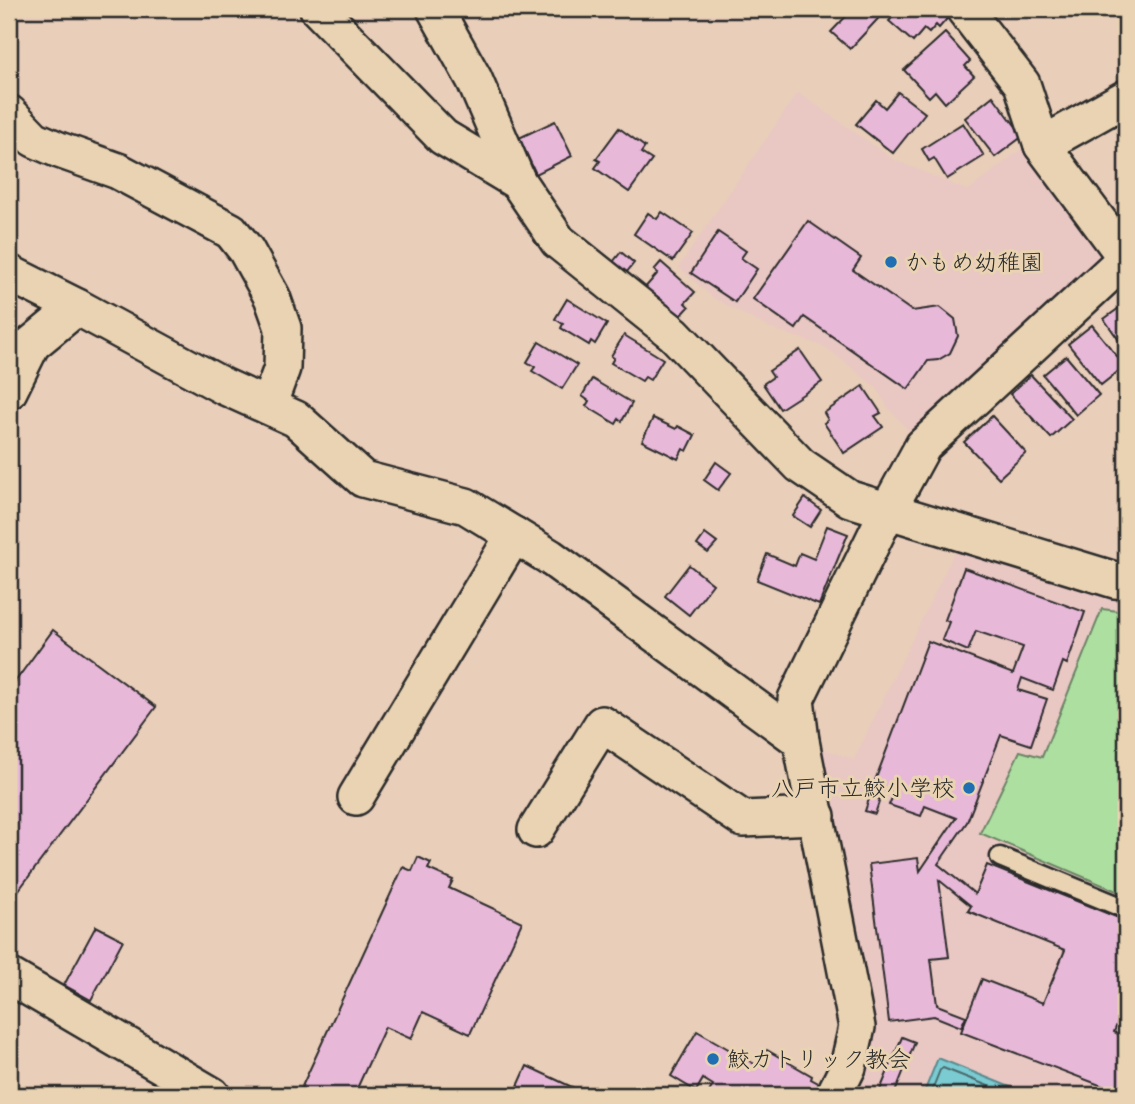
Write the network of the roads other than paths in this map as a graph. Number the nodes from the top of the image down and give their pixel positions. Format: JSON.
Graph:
{"nodes":[{"id":1,"x":318,"y":9,"type":"edge"},
{"id":2,"x":435,"y":9,"type":"edge"},
{"id":3,"x":964,"y":9,"type":"edge"},
{"id":4,"x":1126,"y":98,"type":"edge"},
{"id":5,"x":9,"y":113,"type":"edge"},
{"id":6,"x":1042,"y":145,"type":"junction"},
{"id":7,"x":518,"y":182,"type":"junction"},
{"id":8,"x":1126,"y":258,"type":"edge"},
{"id":9,"x":9,"y":273,"type":"edge"},
{"id":10,"x":77,"y":307,"type":"junction"},
{"id":11,"x":9,"y":391,"type":"edge"},
{"id":12,"x":268,"y":407,"type":"junction"},
{"id":13,"x":888,"y":510,"type":"junction"},
{"id":14,"x":514,"y":535,"type":"junction"},
{"id":15,"x":1126,"y":581,"type":"edge"},
{"id":16,"x":801,"y":741,"type":"junction"},
{"id":17,"x":356,"y":797,"type":"dead end"},
{"id":18,"x":817,"y":816,"type":"junction"},
{"id":19,"x":536,"y":830,"type":"dead end"},
{"id":20,"x":1000,"y":856,"type":"dead end"},
{"id":21,"x":1126,"y":909,"type":"edge"},
{"id":22,"x":9,"y":976,"type":"edge"},
{"id":23,"x":212,"y":1095,"type":"edge"},
{"id":24,"x":834,"y":1095,"type":"edge"}],
"edges":[{"from":1,"to":7,"type":"street"},
{"from":2,"to":7,"type":"street"},
{"from":3,"to":6,"type":"street"},
{"from":4,"to":6,"type":"street"},
{"from":5,"to":12,"type":"street"},
{"from":6,"to":8,"type":"street"},
{"from":7,"to":13,"type":"street"},
{"from":8,"to":13,"type":"street"},
{"from":9,"to":10,"type":"street"},
{"from":10,"to":11,"type":"street"},
{"from":10,"to":12,"type":"street"},
{"from":12,"to":14,"type":"street"},
{"from":13,"to":15,"type":"street"},
{"from":13,"to":16,"type":"street"},
{"from":14,"to":16,"type":"street"},
{"from":14,"to":17,"type":"street"},
{"from":16,"to":18,"type":"street"},
{"from":18,"to":19,"type":"street"},
{"from":18,"to":24,"type":"street"},
{"from":20,"to":21,"type":"lane"},
{"from":22,"to":23,"type":"street"}]}
